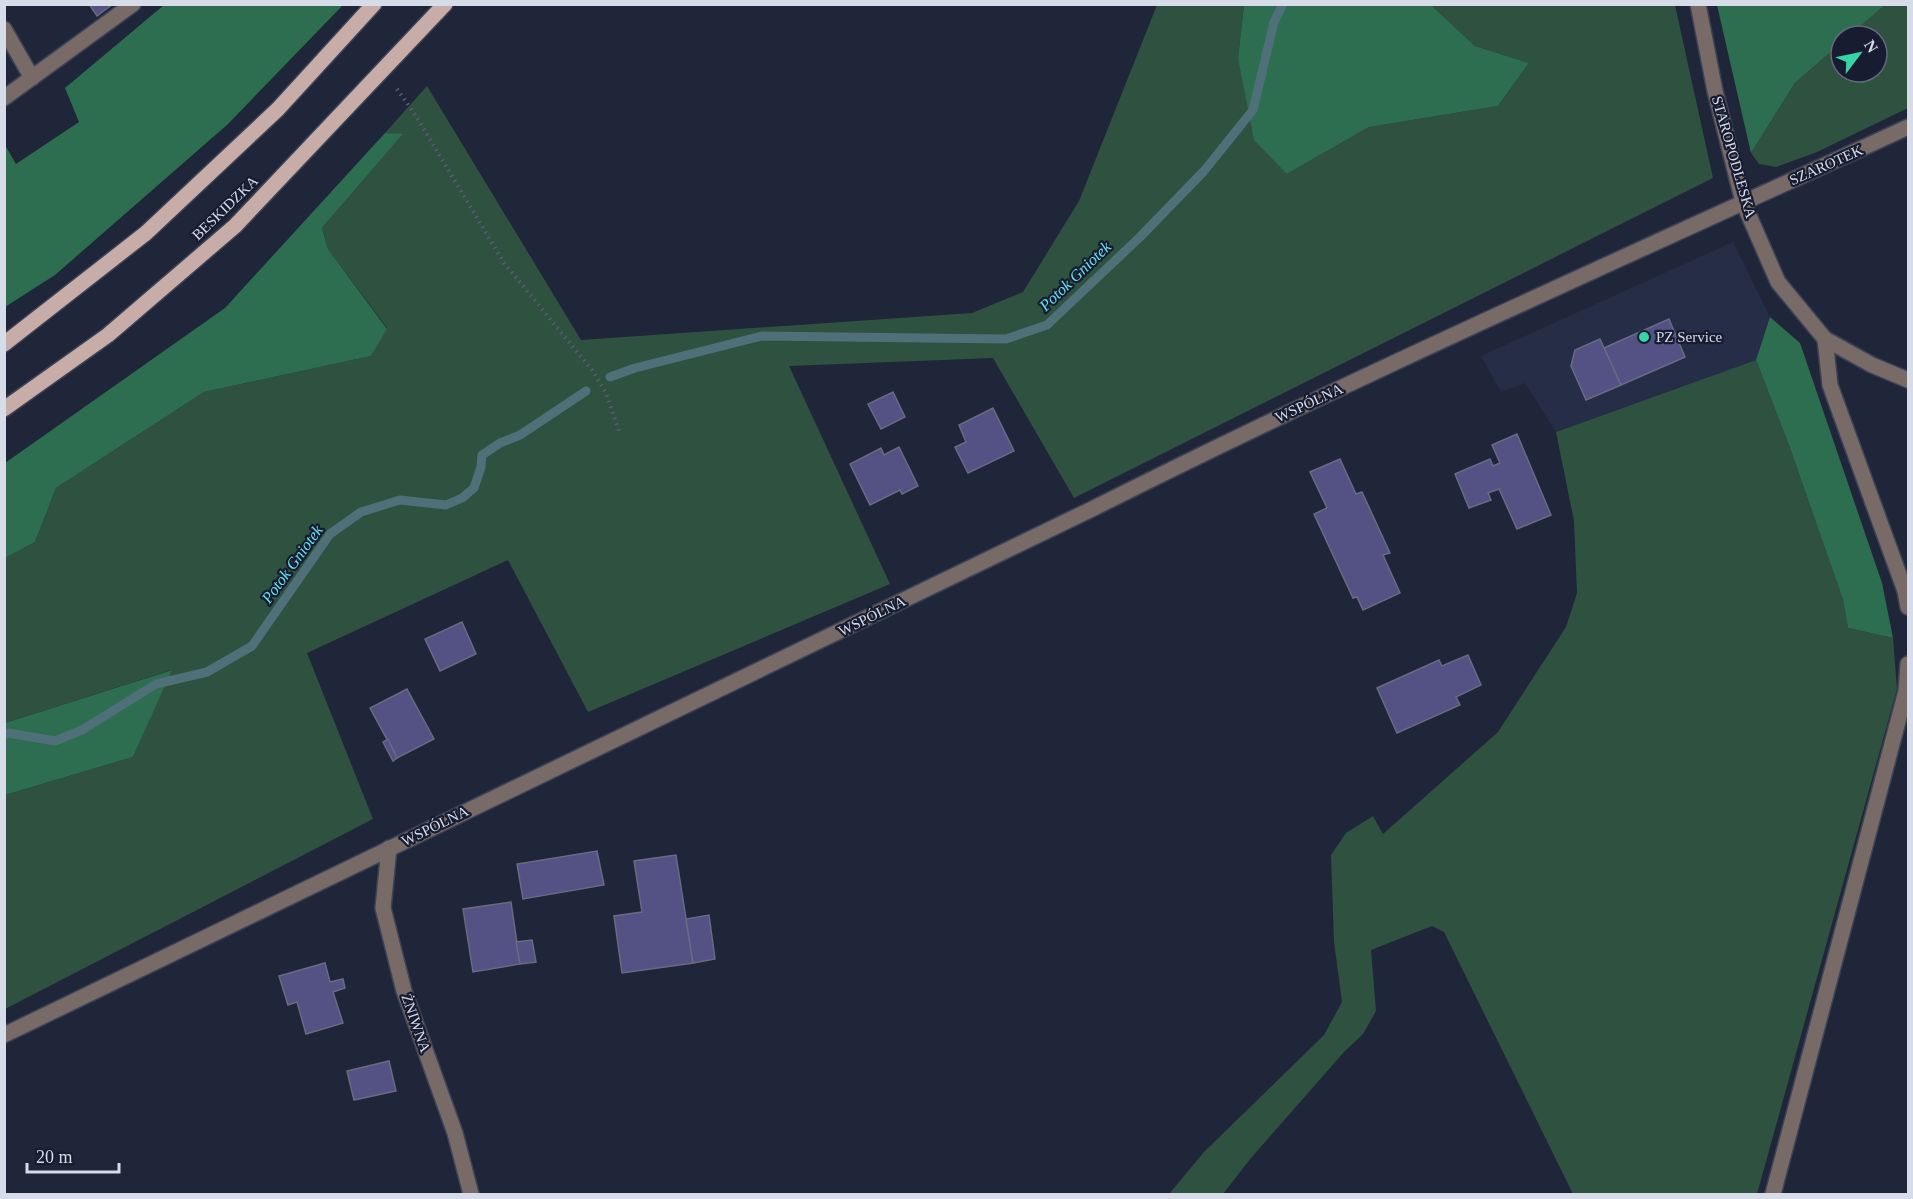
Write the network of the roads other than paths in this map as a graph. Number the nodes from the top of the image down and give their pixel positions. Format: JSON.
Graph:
{"nodes":[{"id":1,"x":133,"y":4,"type":"edge"},
{"id":2,"x":374,"y":4,"type":"edge"},
{"id":3,"x":445,"y":4,"type":"edge"},
{"id":4,"x":1698,"y":4,"type":"edge"},
{"id":5,"x":4,"y":29,"type":"edge"},
{"id":6,"x":32,"y":78,"type":"junction"},
{"id":7,"x":4,"y":98,"type":"edge"},
{"id":8,"x":1908,"y":127,"type":"edge"},
{"id":9,"x":1743,"y":202,"type":"junction"},
{"id":10,"x":1825,"y":339,"type":"junction"},
{"id":11,"x":4,"y":344,"type":"edge"},
{"id":12,"x":1908,"y":380,"type":"edge"},
{"id":13,"x":4,"y":409,"type":"edge"},
{"id":14,"x":1908,"y":607,"type":"edge"},
{"id":15,"x":1908,"y":663,"type":"edge"},
{"id":16,"x":389,"y":848,"type":"junction"},
{"id":17,"x":4,"y":1035,"type":"edge"},
{"id":18,"x":471,"y":1194,"type":"edge"},
{"id":19,"x":1773,"y":1194,"type":"edge"}],
"edges":[{"from":1,"to":6,"type":"street"},
{"from":2,"to":11,"type":"main road"},
{"from":3,"to":13,"type":"main road","name":"BESKIDZKA"},
{"from":4,"to":9,"type":"street","name":"STAROPODLESKA"},
{"from":5,"to":6,"type":"street"},
{"from":6,"to":7,"type":"street"},
{"from":8,"to":9,"type":"street","name":"SZAROTEK"},
{"from":9,"to":10,"type":"street","name":"STAROPODLESKA"},
{"from":9,"to":16,"type":"street","name":"WSPÓLNA"},
{"from":10,"to":12,"type":"street","name":"STAROPODLESKA"},
{"from":10,"to":14,"type":"street"},
{"from":15,"to":19,"type":"street"},
{"from":16,"to":17,"type":"street","name":"WSPÓLNA"},
{"from":16,"to":18,"type":"street","name":"ŻNIWNA"}]}
